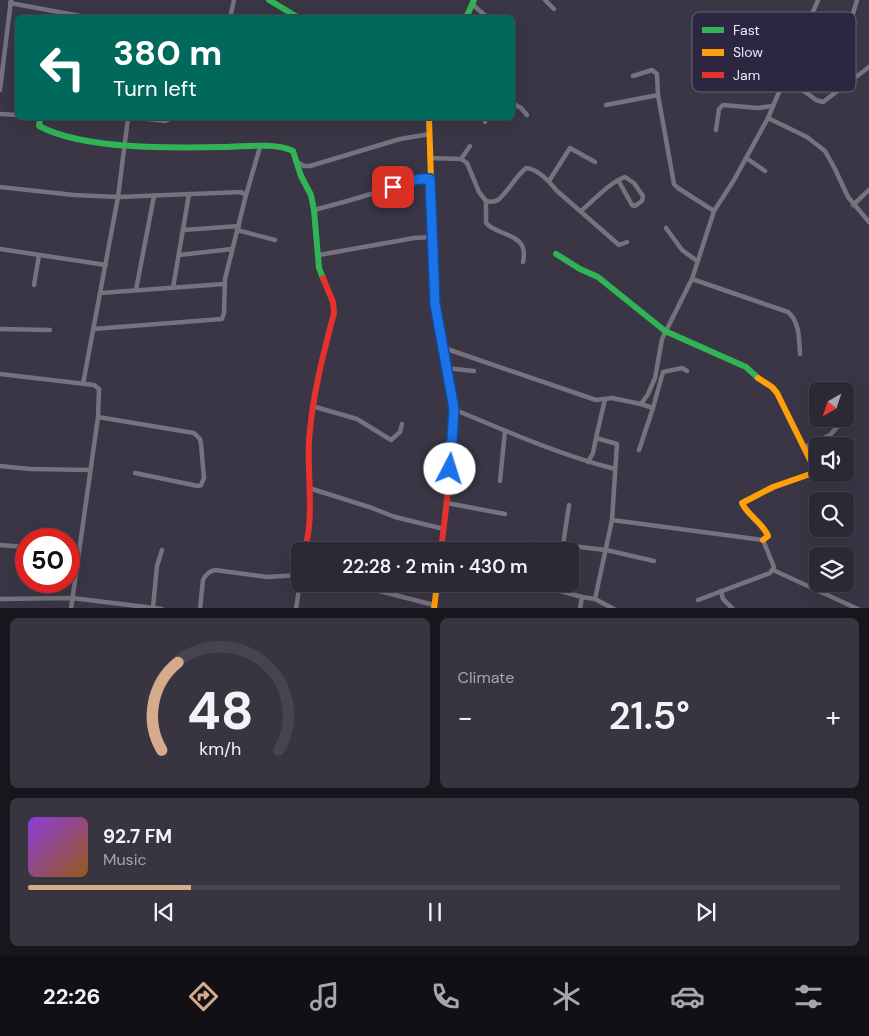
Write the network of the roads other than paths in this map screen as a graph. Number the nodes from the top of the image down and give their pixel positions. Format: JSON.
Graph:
{"nodes":[{"id":1,"x":234,"y":0,"type":"edge"},
{"id":2,"x":269,"y":0,"type":"edge"},
{"id":3,"x":545,"y":0,"type":"edge"},
{"id":4,"x":818,"y":0,"type":"edge"},
{"id":5,"x":857,"y":0,"type":"edge"},
{"id":6,"x":10,"y":1,"type":"edge"},
{"id":7,"x":473,"y":2,"type":"edge"},
{"id":8,"x":279,"y":3,"type":"edge"},
{"id":9,"x":554,"y":9,"type":"dead end"},
{"id":10,"x":813,"y":12,"type":"edge"},
{"id":11,"x":853,"y":12,"type":"edge"},
{"id":12,"x":79,"y":15,"type":"edge"},
{"id":13,"x":231,"y":15,"type":"edge"},
{"id":14,"x":295,"y":15,"type":"edge"},
{"id":15,"x":467,"y":15,"type":"edge"},
{"id":16,"x":485,"y":15,"type":"edge"},
{"id":17,"x":0,"y":46,"type":"edge"},
{"id":18,"x":6,"y":46,"type":"junction"},
{"id":19,"x":869,"y":67,"type":"edge"},
{"id":20,"x":633,"y":76,"type":"dead end"},
{"id":21,"x":856,"y":77,"type":"edge"},
{"id":22,"x":1,"y":80,"type":"edge"},
{"id":23,"x":0,"y":90,"type":"edge"},
{"id":24,"x":778,"y":92,"type":"edge"},
{"id":25,"x":805,"y":92,"type":"edge"},
{"id":26,"x":837,"y":92,"type":"edge"},
{"id":27,"x":658,"y":95,"type":"junction"},
{"id":28,"x":515,"y":105,"type":"edge"},
{"id":29,"x":606,"y":105,"type":"dead end"},
{"id":30,"x":772,"y":106,"type":"junction"},
{"id":31,"x":0,"y":114,"type":"edge"},
{"id":32,"x":15,"y":115,"type":"edge"},
{"id":33,"x":527,"y":115,"type":"dead end"},
{"id":34,"x":768,"y":118,"type":"junction"},
{"id":35,"x":40,"y":120,"type":"edge"},
{"id":36,"x":128,"y":120,"type":"edge"},
{"id":37,"x":431,"y":120,"type":"edge"},
{"id":38,"x":716,"y":130,"type":"dead end"},
{"id":39,"x":430,"y":134,"type":"junction"},
{"id":40,"x":125,"y":144,"type":"junction"},
{"id":41,"x":470,"y":146,"type":"dead end"},
{"id":42,"x":260,"y":147,"type":"junction"},
{"id":43,"x":430,"y":158,"type":"junction"},
{"id":44,"x":746,"y":158,"type":"junction"},
{"id":45,"x":461,"y":159,"type":"junction"},
{"id":46,"x":296,"y":160,"type":"junction"},
{"id":47,"x":595,"y":162,"type":"dead end"},
{"id":48,"x":310,"y":166,"type":"junction"},
{"id":49,"x":765,"y":171,"type":"dead end"},
{"id":50,"x":301,"y":176,"type":"junction"},
{"id":51,"x":430,"y":179,"type":"junction"},
{"id":52,"x":618,"y":180,"type":"junction"},
{"id":53,"x":549,"y":181,"type":"junction"},
{"id":54,"x":0,"y":186,"type":"edge"},
{"id":55,"x":869,"y":190,"type":"edge"},
{"id":56,"x":189,"y":194,"type":"junction"},
{"id":57,"x":246,"y":195,"type":"junction"},
{"id":58,"x":154,"y":196,"type":"junction"},
{"id":59,"x":118,"y":197,"type":"junction"},
{"id":60,"x":486,"y":202,"type":"junction"},
{"id":61,"x":854,"y":205,"type":"junction"},
{"id":62,"x":314,"y":210,"type":"junction"},
{"id":63,"x":581,"y":211,"type":"junction"},
{"id":64,"x":714,"y":211,"type":"junction"},
{"id":65,"x":869,"y":222,"type":"edge"},
{"id":66,"x":238,"y":228,"type":"junction"},
{"id":67,"x":666,"y":228,"type":"dead end"},
{"id":68,"x":183,"y":230,"type":"junction"},
{"id":69,"x":432,"y":237,"type":"junction"},
{"id":70,"x":275,"y":240,"type":"dead end"},
{"id":71,"x":627,"y":242,"type":"dead end"},
{"id":72,"x":0,"y":249,"type":"edge"},
{"id":73,"x":232,"y":249,"type":"junction"},
{"id":74,"x":556,"y":254,"type":"dead end"},
{"id":75,"x":39,"y":255,"type":"junction"},
{"id":76,"x":179,"y":255,"type":"junction"},
{"id":77,"x":319,"y":255,"type":"junction"},
{"id":78,"x":697,"y":261,"type":"junction"},
{"id":79,"x":523,"y":262,"type":"dead end"},
{"id":80,"x":106,"y":265,"type":"junction"},
{"id":81,"x":692,"y":279,"type":"junction"},
{"id":82,"x":34,"y":284,"type":"dead end"},
{"id":83,"x":224,"y":284,"type":"junction"},
{"id":84,"x":173,"y":288,"type":"junction"},
{"id":85,"x":136,"y":290,"type":"junction"},
{"id":86,"x":100,"y":293,"type":"junction"},
{"id":87,"x":0,"y":328,"type":"edge"},
{"id":88,"x":93,"y":329,"type":"junction"},
{"id":89,"x":50,"y":330,"type":"dead end"},
{"id":90,"x":665,"y":331,"type":"junction"},
{"id":91,"x":441,"y":347,"type":"junction"},
{"id":92,"x":800,"y":354,"type":"dead end"},
{"id":93,"x":446,"y":368,"type":"junction"},
{"id":94,"x":474,"y":371,"type":"dead end"},
{"id":95,"x":687,"y":371,"type":"dead end"},
{"id":96,"x":0,"y":374,"type":"edge"},
{"id":97,"x":83,"y":384,"type":"junction"},
{"id":98,"x":605,"y":399,"type":"junction"},
{"id":99,"x":641,"y":404,"type":"junction"},
{"id":100,"x":312,"y":406,"type":"junction"},
{"id":101,"x":653,"y":408,"type":"junction"},
{"id":102,"x":454,"y":409,"type":"junction"},
{"id":103,"x":98,"y":417,"type":"junction"},
{"id":104,"x":402,"y":424,"type":"dead end"},
{"id":105,"x":838,"y":428,"type":"edge"},
{"id":106,"x":505,"y":430,"type":"junction"},
{"id":107,"x":596,"y":438,"type":"junction"},
{"id":108,"x":804,"y":447,"type":"junction"},
{"id":109,"x":639,"y":450,"type":"dead end"},
{"id":110,"x":588,"y":462,"type":"junction"},
{"id":111,"x":0,"y":466,"type":"edge"},
{"id":112,"x":615,"y":469,"type":"junction"},
{"id":113,"x":90,"y":470,"type":"junction"},
{"id":114,"x":136,"y":473,"type":"dead end"},
{"id":115,"x":500,"y":481,"type":"dead end"},
{"id":116,"x":310,"y":488,"type":"junction"},
{"id":117,"x":447,"y":503,"type":"junction"},
{"id":118,"x":569,"y":506,"type":"dead end"},
{"id":119,"x":506,"y":514,"type":"dead end"},
{"id":120,"x":612,"y":520,"type":"junction"},
{"id":121,"x":444,"y":529,"type":"junction"},
{"id":122,"x":80,"y":539,"type":"edge"},
{"id":123,"x":763,"y":540,"type":"junction"},
{"id":124,"x":307,"y":542,"type":"edge"},
{"id":125,"x":442,"y":542,"type":"edge"},
{"id":126,"x":563,"y":542,"type":"edge"},
{"id":127,"x":0,"y":545,"type":"edge"},
{"id":128,"x":15,"y":546,"type":"edge"},
{"id":129,"x":579,"y":547,"type":"edge"},
{"id":130,"x":162,"y":550,"type":"dead end"},
{"id":131,"x":606,"y":550,"type":"junction"},
{"id":132,"x":654,"y":561,"type":"dead end"},
{"id":133,"x":773,"y":570,"type":"junction"},
{"id":134,"x":291,"y":576,"type":"edge"},
{"id":135,"x":721,"y":591,"type":"junction"},
{"id":136,"x":298,"y":592,"type":"edge"},
{"id":137,"x":381,"y":592,"type":"edge"},
{"id":138,"x":436,"y":592,"type":"edge"},
{"id":139,"x":564,"y":592,"type":"edge"},
{"id":140,"x":73,"y":593,"type":"edge"},
{"id":141,"x":582,"y":597,"type":"junction"},
{"id":142,"x":72,"y":598,"type":"junction"},
{"id":143,"x":0,"y":599,"type":"edge"},
{"id":144,"x":595,"y":599,"type":"junction"},
{"id":145,"x":698,"y":600,"type":"dead end"},
{"id":146,"x":434,"y":607,"type":"edge"},
{"id":147,"x":71,"y":608,"type":"edge"},
{"id":148,"x":153,"y":608,"type":"edge"},
{"id":149,"x":162,"y":608,"type":"edge"},
{"id":150,"x":200,"y":608,"type":"edge"},
{"id":151,"x":296,"y":608,"type":"edge"},
{"id":152,"x":580,"y":608,"type":"edge"},
{"id":153,"x":614,"y":608,"type":"edge"},
{"id":154,"x":733,"y":608,"type":"edge"},
{"id":155,"x":858,"y":608,"type":"edge"}],
"edges":[{"from":1,"to":13,"type":"street"},
{"from":2,"to":8,"type":"street"},
{"from":3,"to":9,"type":"street"},
{"from":4,"to":10,"type":"street"},
{"from":5,"to":11,"type":"street"},
{"from":6,"to":12,"type":"street"},
{"from":6,"to":18,"type":"street"},
{"from":7,"to":15,"type":"street"},
{"from":7,"to":16,"type":"street"},
{"from":8,"to":14,"type":"street"},
{"from":17,"to":18,"type":"street"},
{"from":18,"to":22,"type":"street"},
{"from":19,"to":21,"type":"street"},
{"from":20,"to":27,"type":"street"},
{"from":22,"to":23,"type":"street"},
{"from":24,"to":30,"type":"street"},
{"from":25,"to":26,"type":"street"},
{"from":27,"to":29,"type":"street"},
{"from":27,"to":64,"type":"street"},
{"from":28,"to":33,"type":"street"},
{"from":30,"to":34,"type":"street"},
{"from":30,"to":38,"type":"street"},
{"from":31,"to":32,"type":"street"},
{"from":34,"to":44,"type":"street"},
{"from":34,"to":61,"type":"street"},
{"from":35,"to":40,"type":"street"},
{"from":36,"to":40,"type":"street"},
{"from":37,"to":39,"type":"street"},
{"from":39,"to":43,"type":"street"},
{"from":39,"to":48,"type":"street"},
{"from":40,"to":42,"type":"street"},
{"from":40,"to":59,"type":"street"},
{"from":41,"to":45,"type":"street"},
{"from":42,"to":46,"type":"street"},
{"from":42,"to":57,"type":"street"},
{"from":43,"to":45,"type":"street"},
{"from":43,"to":51,"type":"street"},
{"from":44,"to":49,"type":"street"},
{"from":44,"to":64,"type":"street"},
{"from":45,"to":60,"type":"street"},
{"from":46,"to":48,"type":"street"},
{"from":46,"to":50,"type":"street"},
{"from":47,"to":53,"type":"street"},
{"from":48,"to":50,"type":"street"},
{"from":50,"to":62,"type":"street"},
{"from":51,"to":62,"type":"street"},
{"from":51,"to":69,"type":"street"},
{"from":52,"to":52,"type":"street"},
{"from":52,"to":63,"type":"street"},
{"from":53,"to":60,"type":"street"},
{"from":53,"to":63,"type":"street"},
{"from":54,"to":59,"type":"street"},
{"from":55,"to":61,"type":"street"},
{"from":56,"to":57,"type":"street"},
{"from":56,"to":58,"type":"street"},
{"from":56,"to":68,"type":"street"},
{"from":57,"to":66,"type":"street"},
{"from":58,"to":59,"type":"street"},
{"from":58,"to":85,"type":"street"},
{"from":59,"to":80,"type":"street"},
{"from":60,"to":79,"type":"street"},
{"from":61,"to":65,"type":"street"},
{"from":62,"to":77,"type":"street"},
{"from":63,"to":71,"type":"street"},
{"from":64,"to":78,"type":"street"},
{"from":66,"to":68,"type":"street"},
{"from":66,"to":70,"type":"street"},
{"from":66,"to":73,"type":"street"},
{"from":67,"to":78,"type":"street"},
{"from":68,"to":76,"type":"street"},
{"from":69,"to":77,"type":"street"},
{"from":69,"to":91,"type":"street"},
{"from":72,"to":75,"type":"street"},
{"from":73,"to":76,"type":"street"},
{"from":73,"to":83,"type":"street"},
{"from":74,"to":90,"type":"street"},
{"from":75,"to":80,"type":"street"},
{"from":75,"to":82,"type":"street"},
{"from":76,"to":84,"type":"street"},
{"from":77,"to":100,"type":"street"},
{"from":78,"to":81,"type":"street"},
{"from":80,"to":86,"type":"street"},
{"from":81,"to":90,"type":"street"},
{"from":81,"to":92,"type":"street"},
{"from":83,"to":84,"type":"street"},
{"from":83,"to":88,"type":"street"},
{"from":84,"to":85,"type":"street"},
{"from":85,"to":86,"type":"street"},
{"from":86,"to":88,"type":"street"},
{"from":87,"to":89,"type":"street"},
{"from":88,"to":97,"type":"street"},
{"from":90,"to":99,"type":"street"},
{"from":90,"to":108,"type":"street"},
{"from":91,"to":93,"type":"street"},
{"from":91,"to":98,"type":"street"},
{"from":93,"to":94,"type":"street"},
{"from":93,"to":102,"type":"street"},
{"from":95,"to":101,"type":"street"},
{"from":96,"to":97,"type":"street"},
{"from":97,"to":103,"type":"street"},
{"from":98,"to":99,"type":"street"},
{"from":98,"to":107,"type":"street"},
{"from":99,"to":101,"type":"street"},
{"from":100,"to":104,"type":"street"},
{"from":100,"to":116,"type":"street"},
{"from":101,"to":109,"type":"street"},
{"from":102,"to":106,"type":"street"},
{"from":102,"to":117,"type":"street"},
{"from":103,"to":113,"type":"street"},
{"from":103,"to":114,"type":"street"},
{"from":105,"to":108,"type":"street"},
{"from":106,"to":110,"type":"street"},
{"from":106,"to":115,"type":"street"},
{"from":107,"to":110,"type":"street"},
{"from":107,"to":112,"type":"street"},
{"from":108,"to":123,"type":"street"},
{"from":110,"to":112,"type":"street"},
{"from":111,"to":113,"type":"street"},
{"from":112,"to":120,"type":"street"},
{"from":113,"to":122,"type":"street"},
{"from":116,"to":121,"type":"street"},
{"from":116,"to":124,"type":"street"},
{"from":117,"to":119,"type":"street"},
{"from":117,"to":121,"type":"street"},
{"from":118,"to":126,"type":"street"},
{"from":120,"to":123,"type":"street"},
{"from":120,"to":131,"type":"street"},
{"from":121,"to":125,"type":"street"},
{"from":123,"to":133,"type":"street"},
{"from":127,"to":128,"type":"street"},
{"from":129,"to":131,"type":"street"},
{"from":130,"to":148,"type":"street"},
{"from":131,"to":132,"type":"street"},
{"from":131,"to":144,"type":"street"},
{"from":133,"to":135,"type":"street"},
{"from":133,"to":155,"type":"street"},
{"from":134,"to":150,"type":"street"},
{"from":135,"to":145,"type":"street"},
{"from":135,"to":154,"type":"street"},
{"from":136,"to":151,"type":"street"},
{"from":137,"to":146,"type":"street"},
{"from":138,"to":146,"type":"street"},
{"from":139,"to":141,"type":"street"},
{"from":140,"to":142,"type":"street"},
{"from":141,"to":144,"type":"street"},
{"from":141,"to":152,"type":"street"},
{"from":142,"to":143,"type":"street"},
{"from":142,"to":147,"type":"street"},
{"from":142,"to":148,"type":"street"},
{"from":144,"to":153,"type":"street"},
{"from":148,"to":149,"type":"street"}]}
